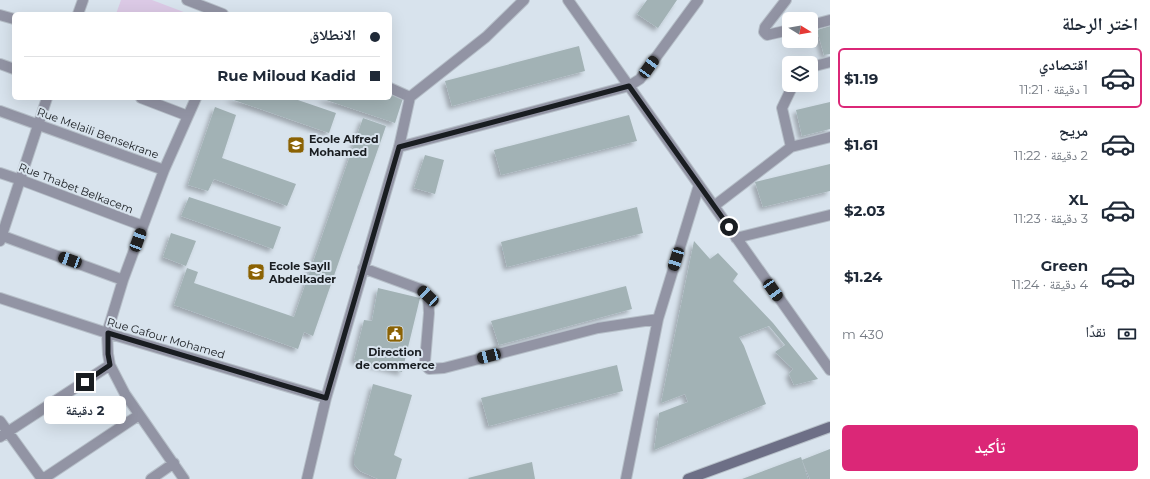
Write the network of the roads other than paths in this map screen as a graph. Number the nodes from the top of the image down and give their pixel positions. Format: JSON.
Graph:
{"nodes":[{"id":1,"x":83,"y":0,"type":"edge"},
{"id":2,"x":187,"y":0,"type":"edge"},
{"id":3,"x":524,"y":0,"type":"edge"},
{"id":4,"x":568,"y":0,"type":"edge"},
{"id":5,"x":698,"y":0,"type":"edge"},
{"id":6,"x":786,"y":0,"type":"edge"},
{"id":7,"x":79,"y":12,"type":"edge"},
{"id":8,"x":218,"y":12,"type":"edge"},
{"id":9,"x":0,"y":15,"type":"edge"},
{"id":10,"x":12,"y":18,"type":"edge"},
{"id":11,"x":830,"y":20,"type":"edge"},
{"id":12,"x":818,"y":23,"type":"edge"},
{"id":13,"x":782,"y":32,"type":"edge"},
{"id":14,"x":830,"y":62,"type":"edge"},
{"id":15,"x":0,"y":64,"type":"edge"},
{"id":16,"x":818,"y":65,"type":"edge"},
{"id":17,"x":12,"y":68,"type":"edge"},
{"id":18,"x":629,"y":86,"type":"junction"},
{"id":19,"x":392,"y":89,"type":"edge"},
{"id":20,"x":790,"y":92,"type":"edge"},
{"id":21,"x":410,"y":97,"type":"junction"},
{"id":22,"x":46,"y":100,"type":"edge"},
{"id":23,"x":146,"y":100,"type":"edge"},
{"id":24,"x":195,"y":100,"type":"edge"},
{"id":25,"x":0,"y":111,"type":"edge"},
{"id":26,"x":188,"y":116,"type":"junction"},
{"id":27,"x":37,"y":124,"type":"junction"},
{"id":28,"x":830,"y":137,"type":"edge"},
{"id":29,"x":399,"y":147,"type":"junction"},
{"id":30,"x":791,"y":147,"type":"junction"},
{"id":31,"x":164,"y":170,"type":"junction"},
{"id":32,"x":0,"y":173,"type":"edge"},
{"id":33,"x":21,"y":180,"type":"junction"},
{"id":34,"x":699,"y":184,"type":"junction"},
{"id":35,"x":714,"y":206,"type":"junction"},
{"id":36,"x":830,"y":216,"type":"edge"},
{"id":37,"x":143,"y":226,"type":"junction"},
{"id":38,"x":1,"y":237,"type":"edge"},
{"id":39,"x":736,"y":238,"type":"junction"},
{"id":40,"x":363,"y":268,"type":"junction"},
{"id":41,"x":123,"y":280,"type":"junction"},
{"id":42,"x":0,"y":298,"type":"edge"},
{"id":43,"x":658,"y":319,"type":"junction"},
{"id":44,"x":108,"y":333,"type":"junction"},
{"id":45,"x":110,"y":365,"type":"junction"},
{"id":46,"x":830,"y":370,"type":"edge"},
{"id":47,"x":326,"y":398,"type":"junction"},
{"id":48,"x":139,"y":415,"type":"junction"},
{"id":49,"x":0,"y":421,"type":"edge"},
{"id":50,"x":830,"y":427,"type":"edge"},
{"id":51,"x":4,"y":435,"type":"edge"},
{"id":52,"x":174,"y":463,"type":"junction"},
{"id":53,"x":42,"y":479,"type":"edge"},
{"id":54,"x":151,"y":479,"type":"edge"},
{"id":55,"x":184,"y":479,"type":"edge"},
{"id":56,"x":307,"y":479,"type":"edge"},
{"id":57,"x":626,"y":479,"type":"edge"},
{"id":58,"x":688,"y":479,"type":"edge"}],
"edges":[{"from":1,"to":7,"type":"street"},
{"from":2,"to":8,"type":"street"},
{"from":3,"to":21,"type":"street"},
{"from":4,"to":18,"type":"street"},
{"from":5,"to":18,"type":"street"},
{"from":6,"to":13,"type":"street"},
{"from":9,"to":10,"type":"street"},
{"from":11,"to":12,"type":"street"},
{"from":14,"to":16,"type":"street"},
{"from":15,"to":17,"type":"street"},
{"from":18,"to":29,"type":"street"},
{"from":18,"to":34,"type":"street"},
{"from":19,"to":21,"type":"street"},
{"from":20,"to":30,"type":"street"},
{"from":21,"to":29,"type":"street"},
{"from":22,"to":27,"type":"street"},
{"from":23,"to":26,"type":"street"},
{"from":24,"to":26,"type":"street"},
{"from":25,"to":27,"type":"street","name":"Rue Melaili Bensekrane"},
{"from":26,"to":31,"type":"street"},
{"from":27,"to":31,"type":"street","name":"Rue Melaili Bensekrane"},
{"from":27,"to":33,"type":"street"},
{"from":28,"to":30,"type":"street"},
{"from":29,"to":40,"type":"street"},
{"from":30,"to":35,"type":"street"},
{"from":31,"to":37,"type":"street"},
{"from":32,"to":33,"type":"street","name":"Rue Thabet Belkacem"},
{"from":33,"to":37,"type":"street","name":"Rue Thabet Belkacem"},
{"from":33,"to":38,"type":"street"},
{"from":34,"to":35,"type":"street"},
{"from":34,"to":43,"type":"street"},
{"from":35,"to":39,"type":"street"},
{"from":36,"to":39,"type":"street"},
{"from":37,"to":41,"type":"street"},
{"from":38,"to":41,"type":"street"},
{"from":39,"to":46,"type":"street"},
{"from":40,"to":43,"type":"street"},
{"from":40,"to":47,"type":"street"},
{"from":41,"to":44,"type":"street"},
{"from":42,"to":44,"type":"street","name":"Rue Gafour Mohamed"},
{"from":43,"to":57,"type":"street"},
{"from":44,"to":45,"type":"street"},
{"from":44,"to":47,"type":"street","name":"Rue Gafour Mohamed"},
{"from":45,"to":48,"type":"street"},
{"from":45,"to":51,"type":"street"},
{"from":47,"to":56,"type":"street"},
{"from":48,"to":52,"type":"street"},
{"from":48,"to":53,"type":"street"},
{"from":49,"to":51,"type":"street"},
{"from":50,"to":58,"type":"main road"},
{"from":51,"to":53,"type":"street"},
{"from":52,"to":54,"type":"street"},
{"from":52,"to":55,"type":"street"}]}
